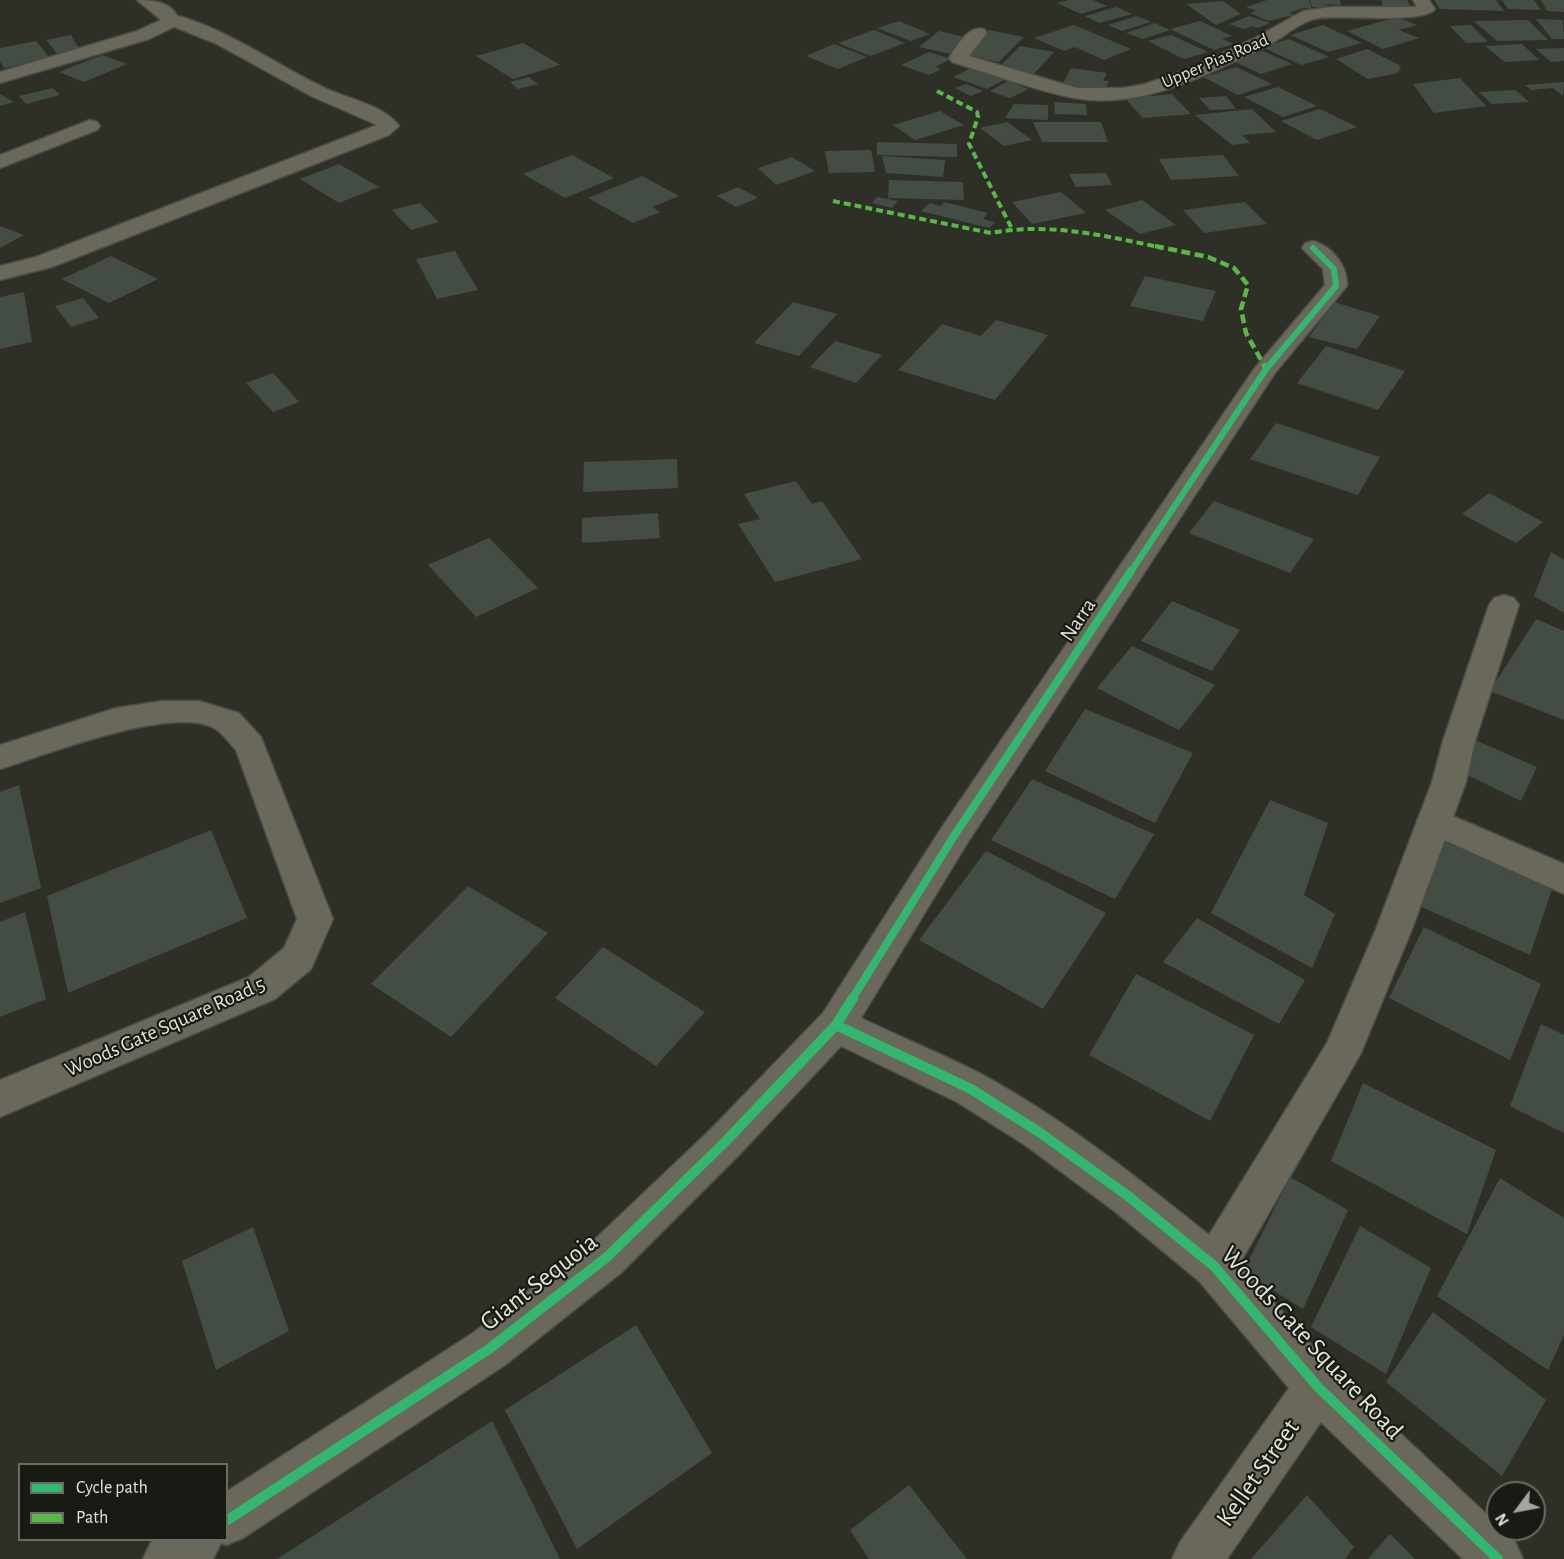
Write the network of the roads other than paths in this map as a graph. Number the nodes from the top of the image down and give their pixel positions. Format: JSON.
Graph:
{"nodes":[{"id":1,"x":145,"y":0,"type":"edge"},
{"id":2,"x":1421,"y":0,"type":"edge"},
{"id":3,"x":171,"y":19,"type":"junction"},
{"id":4,"x":978,"y":33,"type":"dead end"},
{"id":5,"x":0,"y":78,"type":"edge"},
{"id":6,"x":90,"y":126,"type":"dead end"},
{"id":7,"x":0,"y":162,"type":"edge"},
{"id":8,"x":1313,"y":248,"type":"dead end"},
{"id":9,"x":0,"y":273,"type":"edge"},
{"id":10,"x":1504,"y":605,"type":"dead end"},
{"id":11,"x":0,"y":757,"type":"edge"},
{"id":12,"x":1434,"y":821,"type":"junction"},
{"id":13,"x":1564,"y":880,"type":"edge"},
{"id":14,"x":836,"y":1025,"type":"junction"},
{"id":15,"x":0,"y":1099,"type":"edge"},
{"id":16,"x":1214,"y":1266,"type":"junction"},
{"id":17,"x":1318,"y":1387,"type":"junction"},
{"id":18,"x":228,"y":1520,"type":"edge"},
{"id":19,"x":195,"y":1541,"type":"edge"},
{"id":20,"x":168,"y":1559,"type":"edge"},
{"id":21,"x":1197,"y":1559,"type":"edge"},
{"id":22,"x":1498,"y":1559,"type":"edge"}],
"edges":[{"from":1,"to":3,"type":"street"},
{"from":2,"to":4,"type":"street","name":"Upper Pias Road"},
{"from":3,"to":5,"type":"street"},
{"from":3,"to":9,"type":"street"},
{"from":6,"to":7,"type":"street"},
{"from":8,"to":14,"type":"street","name":"Narra"},
{"from":10,"to":12,"type":"street"},
{"from":11,"to":15,"type":"street","name":"Woods Gate Square Road 5"},
{"from":12,"to":13,"type":"street"},
{"from":12,"to":16,"type":"street"},
{"from":14,"to":16,"type":"street","name":"Woods Gate Square Road"},
{"from":14,"to":18,"type":"street","name":"Giant Sequoia"},
{"from":16,"to":17,"type":"street","name":"Woods Gate Square Road"},
{"from":17,"to":21,"type":"street","name":"Kellet Street"},
{"from":17,"to":22,"type":"street","name":"Woods Gate Square Road"},
{"from":19,"to":20,"type":"street"}]}
